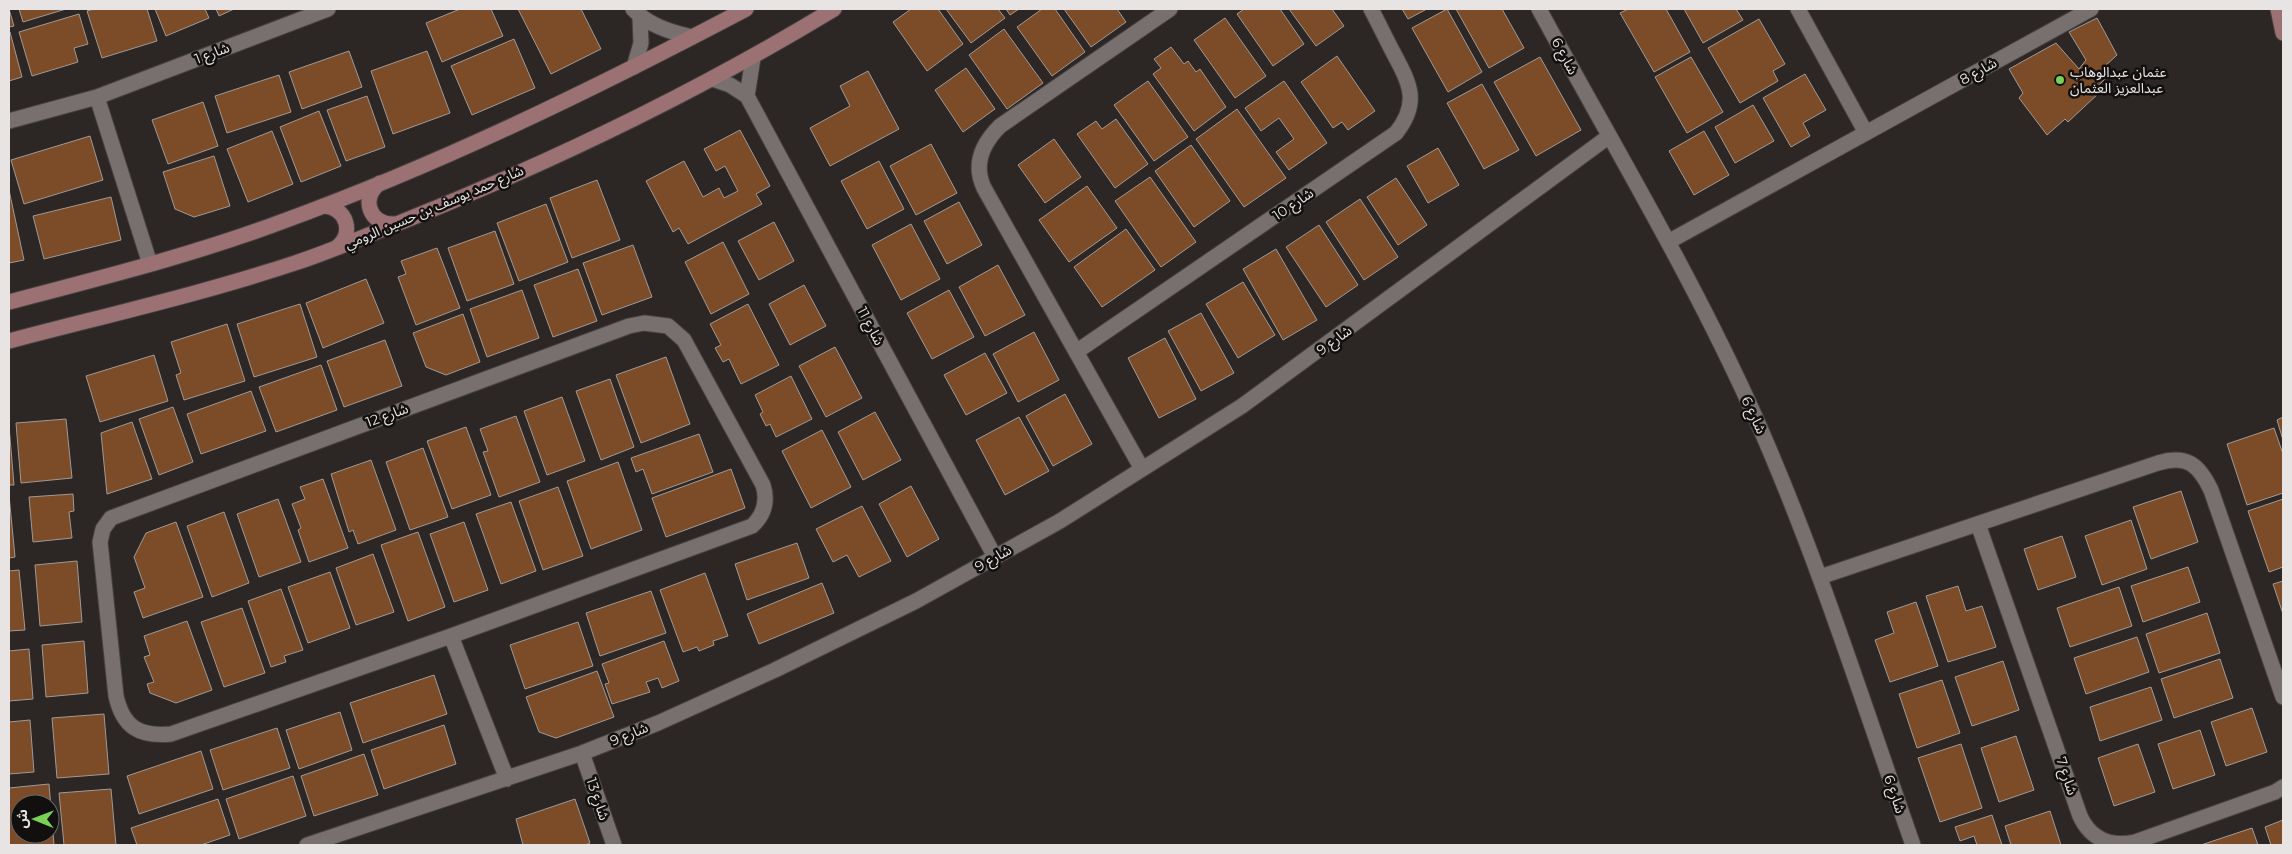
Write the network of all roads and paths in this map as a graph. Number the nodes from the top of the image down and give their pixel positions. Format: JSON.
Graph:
{"nodes":[{"id":1,"x":328,"y":9,"type":"edge"},
{"id":2,"x":746,"y":9,"type":"edge"},
{"id":3,"x":834,"y":9,"type":"edge"},
{"id":4,"x":1170,"y":9,"type":"edge"},
{"id":5,"x":1371,"y":9,"type":"edge"},
{"id":6,"x":1539,"y":9,"type":"edge"},
{"id":7,"x":1798,"y":9,"type":"edge"},
{"id":8,"x":2091,"y":9,"type":"edge"},
{"id":9,"x":2278,"y":9,"type":"edge"},
{"id":10,"x":305,"y":13,"type":"edge"},
{"id":11,"x":637,"y":13,"type":"edge"},
{"id":12,"x":2283,"y":33,"type":"edge"},
{"id":13,"x":692,"y":37,"type":"junction"},
{"id":14,"x":753,"y":58,"type":"junction"},
{"id":15,"x":634,"y":67,"type":"junction"},
{"id":16,"x":712,"y":79,"type":"junction"},
{"id":17,"x":747,"y":96,"type":"junction"},
{"id":18,"x":96,"y":97,"type":"junction"},
{"id":19,"x":9,"y":121,"type":"edge"},
{"id":20,"x":1866,"y":133,"type":"junction"},
{"id":21,"x":1608,"y":137,"type":"junction"},
{"id":22,"x":381,"y":182,"type":"junction"},
{"id":23,"x":324,"y":206,"type":"junction"},
{"id":24,"x":394,"y":224,"type":"junction"},
{"id":25,"x":1668,"y":242,"type":"junction"},
{"id":26,"x":335,"y":249,"type":"junction"},
{"id":27,"x":150,"y":264,"type":"junction"},
{"id":28,"x":9,"y":302,"type":"edge"},
{"id":29,"x":9,"y":340,"type":"edge"},
{"id":30,"x":1076,"y":352,"type":"junction"},
{"id":31,"x":1142,"y":469,"type":"junction"},
{"id":32,"x":1978,"y":524,"type":"junction"},
{"id":33,"x":995,"y":557,"type":"junction"},
{"id":34,"x":1820,"y":578,"type":"junction"},
{"id":35,"x":451,"y":636,"type":"junction"},
{"id":36,"x":2283,"y":697,"type":"edge"},
{"id":37,"x":582,"y":754,"type":"junction"},
{"id":38,"x":507,"y":779,"type":"junction"},
{"id":39,"x":2283,"y":787,"type":"edge"},
{"id":40,"x":307,"y":845,"type":"edge"},
{"id":41,"x":614,"y":845,"type":"edge"},
{"id":42,"x":1912,"y":845,"type":"edge"}],
"edges":[{"from":1,"to":10,"type":"street","name":"شارع 1"},
{"from":2,"to":13,"type":"street"},
{"from":3,"to":14,"type":"street","name":"شارع حمد يوسف بن حسين الرومي"},
{"from":4,"to":30,"type":"street"},
{"from":5,"to":30,"type":"street","name":"شارع 10"},
{"from":6,"to":21,"type":"street","name":"شارع 6"},
{"from":7,"to":20,"type":"street"},
{"from":8,"to":20,"type":"street","name":"شارع 8"},
{"from":9,"to":12,"type":"street"},
{"from":10,"to":18,"type":"street","name":"شارع 1"},
{"from":11,"to":13,"type":"street"},
{"from":11,"to":15,"type":"street"},
{"from":13,"to":15,"type":"street"},
{"from":14,"to":16,"type":"street","name":"شارع حمد يوسف بن حسين الرومي"},
{"from":14,"to":17,"type":"street"},
{"from":15,"to":22,"type":"street"},
{"from":16,"to":17,"type":"street"},
{"from":16,"to":24,"type":"street","name":"شارع حمد يوسف بن حسين الرومي"},
{"from":17,"to":33,"type":"street","name":"شارع 11"},
{"from":18,"to":19,"type":"street","name":"شارع 1"},
{"from":18,"to":27,"type":"street"},
{"from":20,"to":25,"type":"street","name":"شارع 8"},
{"from":21,"to":25,"type":"street","name":"شارع 6"},
{"from":21,"to":31,"type":"street","name":"شارع 9"},
{"from":22,"to":23,"type":"street"},
{"from":22,"to":24,"type":"street"},
{"from":23,"to":26,"type":"street"},
{"from":23,"to":27,"type":"street"},
{"from":24,"to":26,"type":"street","name":"شارع حمد يوسف بن حسين الرومي"},
{"from":25,"to":34,"type":"street","name":"شارع 6"},
{"from":26,"to":29,"type":"street","name":"شارع حمد يوسف بن حسين الرومي"},
{"from":27,"to":28,"type":"street"},
{"from":30,"to":31,"type":"street"},
{"from":31,"to":33,"type":"street","name":"شارع 9"},
{"from":32,"to":34,"type":"street"},
{"from":32,"to":36,"type":"street"},
{"from":32,"to":39,"type":"street","name":"شارع 7"},
{"from":33,"to":37,"type":"street","name":"شارع 9"},
{"from":34,"to":42,"type":"street","name":"شارع 6"},
{"from":35,"to":35,"type":"street","name":"شارع 12"},
{"from":35,"to":38,"type":"street"},
{"from":37,"to":38,"type":"street","name":"شارع 9"},
{"from":37,"to":41,"type":"street","name":"شارع 13"},
{"from":38,"to":40,"type":"street","name":"شارع 9"}]}
